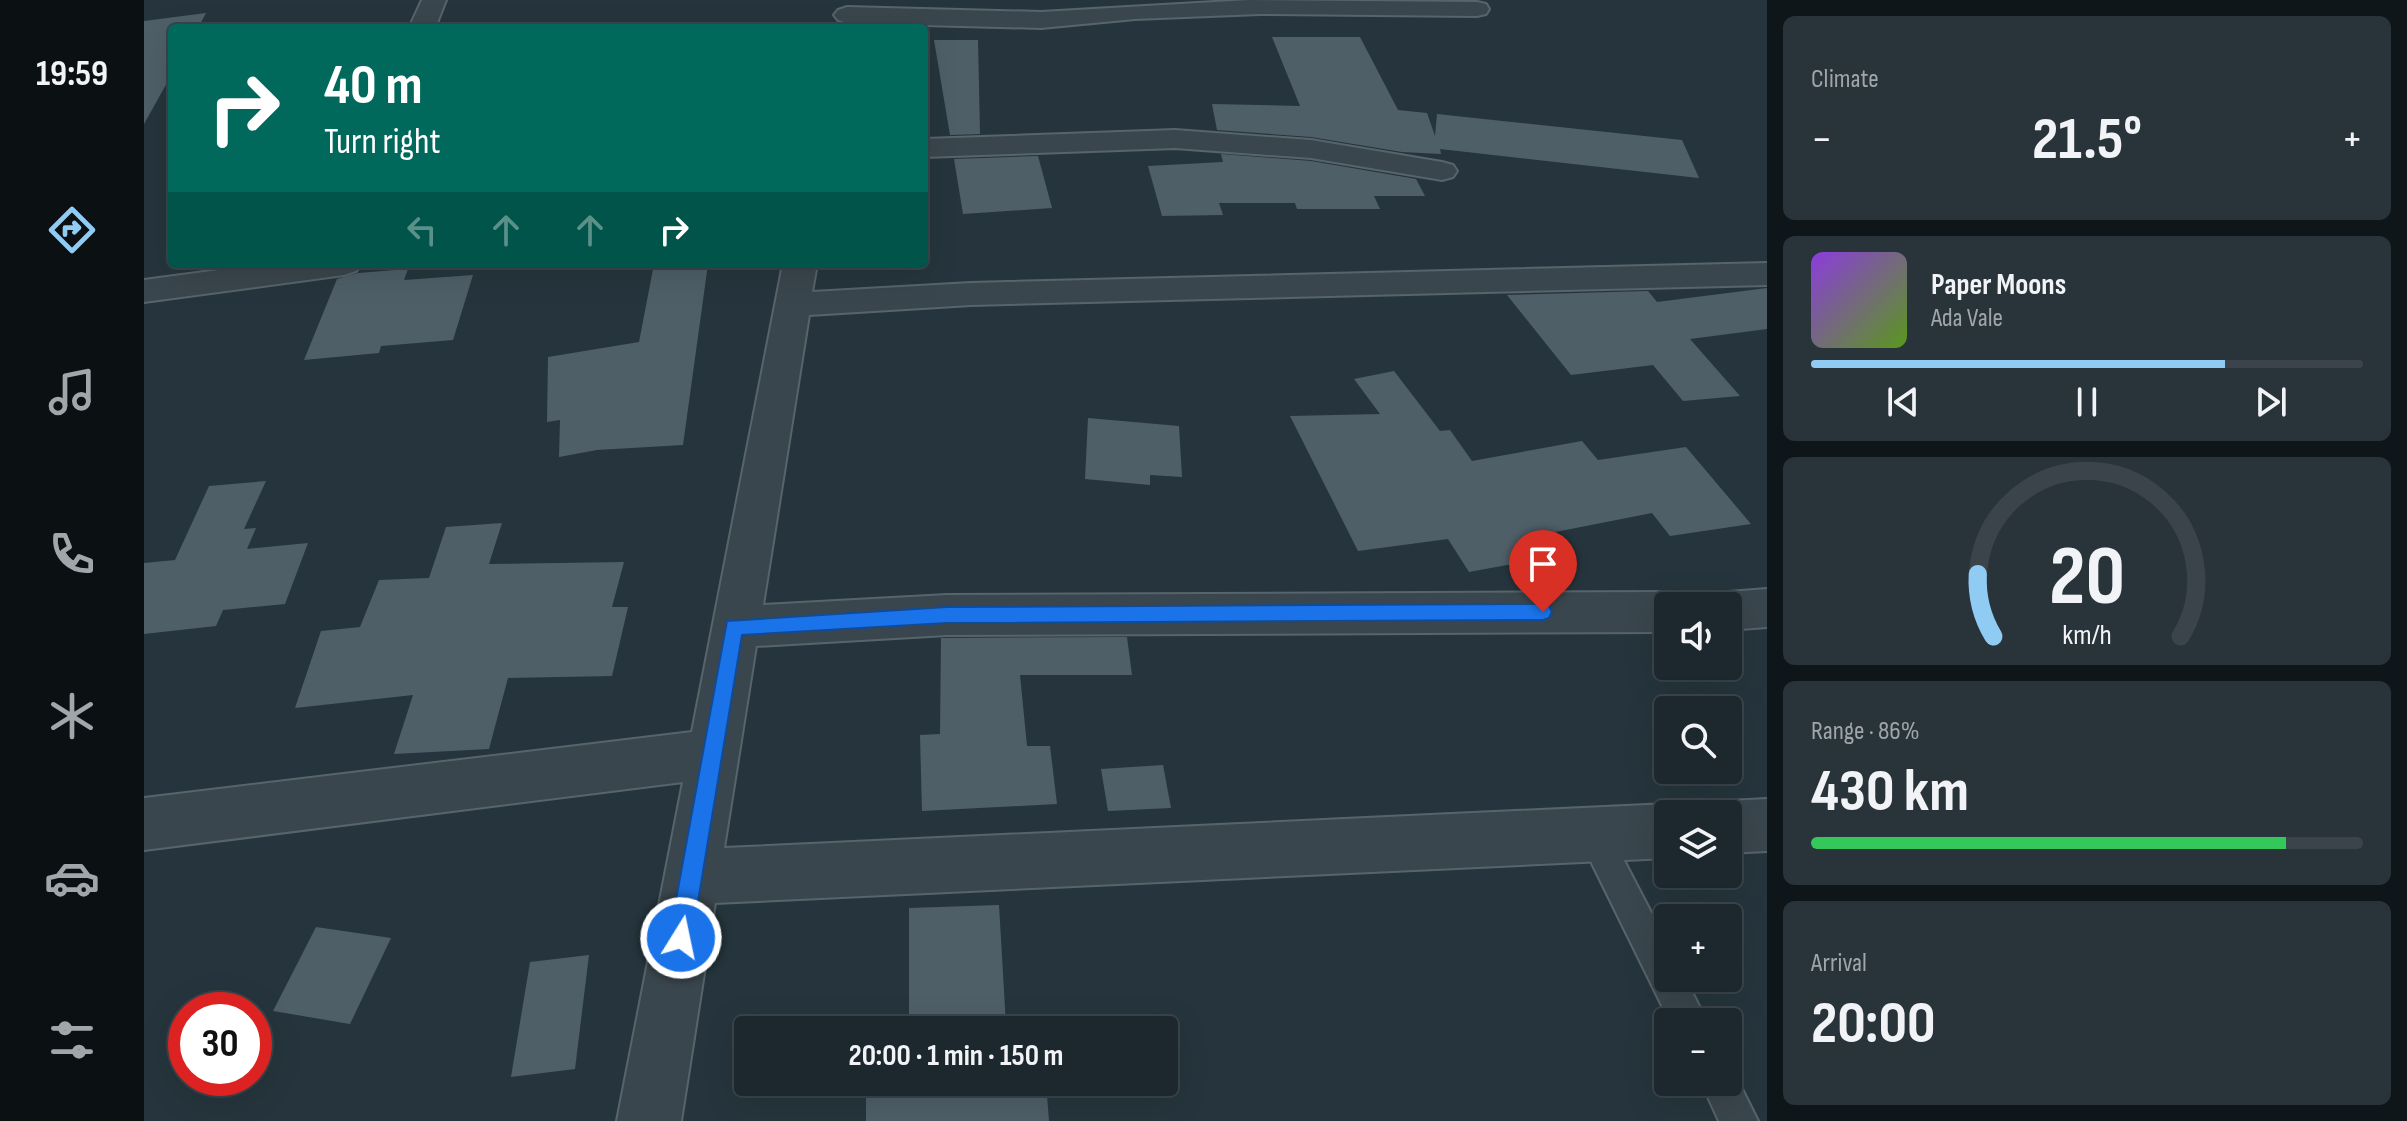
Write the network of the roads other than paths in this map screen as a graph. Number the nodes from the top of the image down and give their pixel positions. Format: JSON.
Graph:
{"nodes":[{"id":1,"x":434,"y":0,"type":"edge"},
{"id":2,"x":1477,"y":9,"type":"dead end"},
{"id":3,"x":847,"y":14,"type":"edge"},
{"id":4,"x":424,"y":24,"type":"edge"},
{"id":5,"x":928,"y":148,"type":"edge"},
{"id":6,"x":1442,"y":171,"type":"dead end"},
{"id":7,"x":307,"y":268,"type":"edge"},
{"id":8,"x":1767,"y":274,"type":"edge"},
{"id":9,"x":798,"y":284,"type":"edge"},
{"id":10,"x":144,"y":291,"type":"edge"},
{"id":11,"x":1767,"y":608,"type":"edge"},
{"id":12,"x":1742,"y":610,"type":"edge"},
{"id":13,"x":1654,"y":612,"type":"edge"},
{"id":14,"x":734,"y":627,"type":"junction"},
{"id":15,"x":712,"y":754,"type":"junction"},
{"id":16,"x":144,"y":824,"type":"edge"},
{"id":17,"x":1767,"y":825,"type":"edge"},
{"id":18,"x":1742,"y":826,"type":"edge"},
{"id":19,"x":1654,"y":832,"type":"edge"},
{"id":20,"x":1594,"y":835,"type":"junction"},
{"id":21,"x":691,"y":877,"type":"junction"},
{"id":22,"x":1682,"y":1008,"type":"edge"},
{"id":23,"x":1726,"y":1096,"type":"edge"},
{"id":24,"x":649,"y":1121,"type":"edge"},
{"id":25,"x":1739,"y":1121,"type":"edge"}],
"edges":[{"from":1,"to":4,"type":"street"},
{"from":2,"to":3,"type":"street"},
{"from":5,"to":6,"type":"street"},
{"from":7,"to":10,"type":"street"},
{"from":8,"to":9,"type":"street"},
{"from":9,"to":14,"type":"street"},
{"from":11,"to":12,"type":"street"},
{"from":13,"to":14,"type":"street"},
{"from":14,"to":15,"type":"street"},
{"from":15,"to":16,"type":"street"},
{"from":15,"to":21,"type":"street"},
{"from":17,"to":18,"type":"street"},
{"from":19,"to":20,"type":"street"},
{"from":20,"to":21,"type":"street"},
{"from":20,"to":22,"type":"lane"},
{"from":21,"to":24,"type":"street"},
{"from":23,"to":25,"type":"lane"}]}
